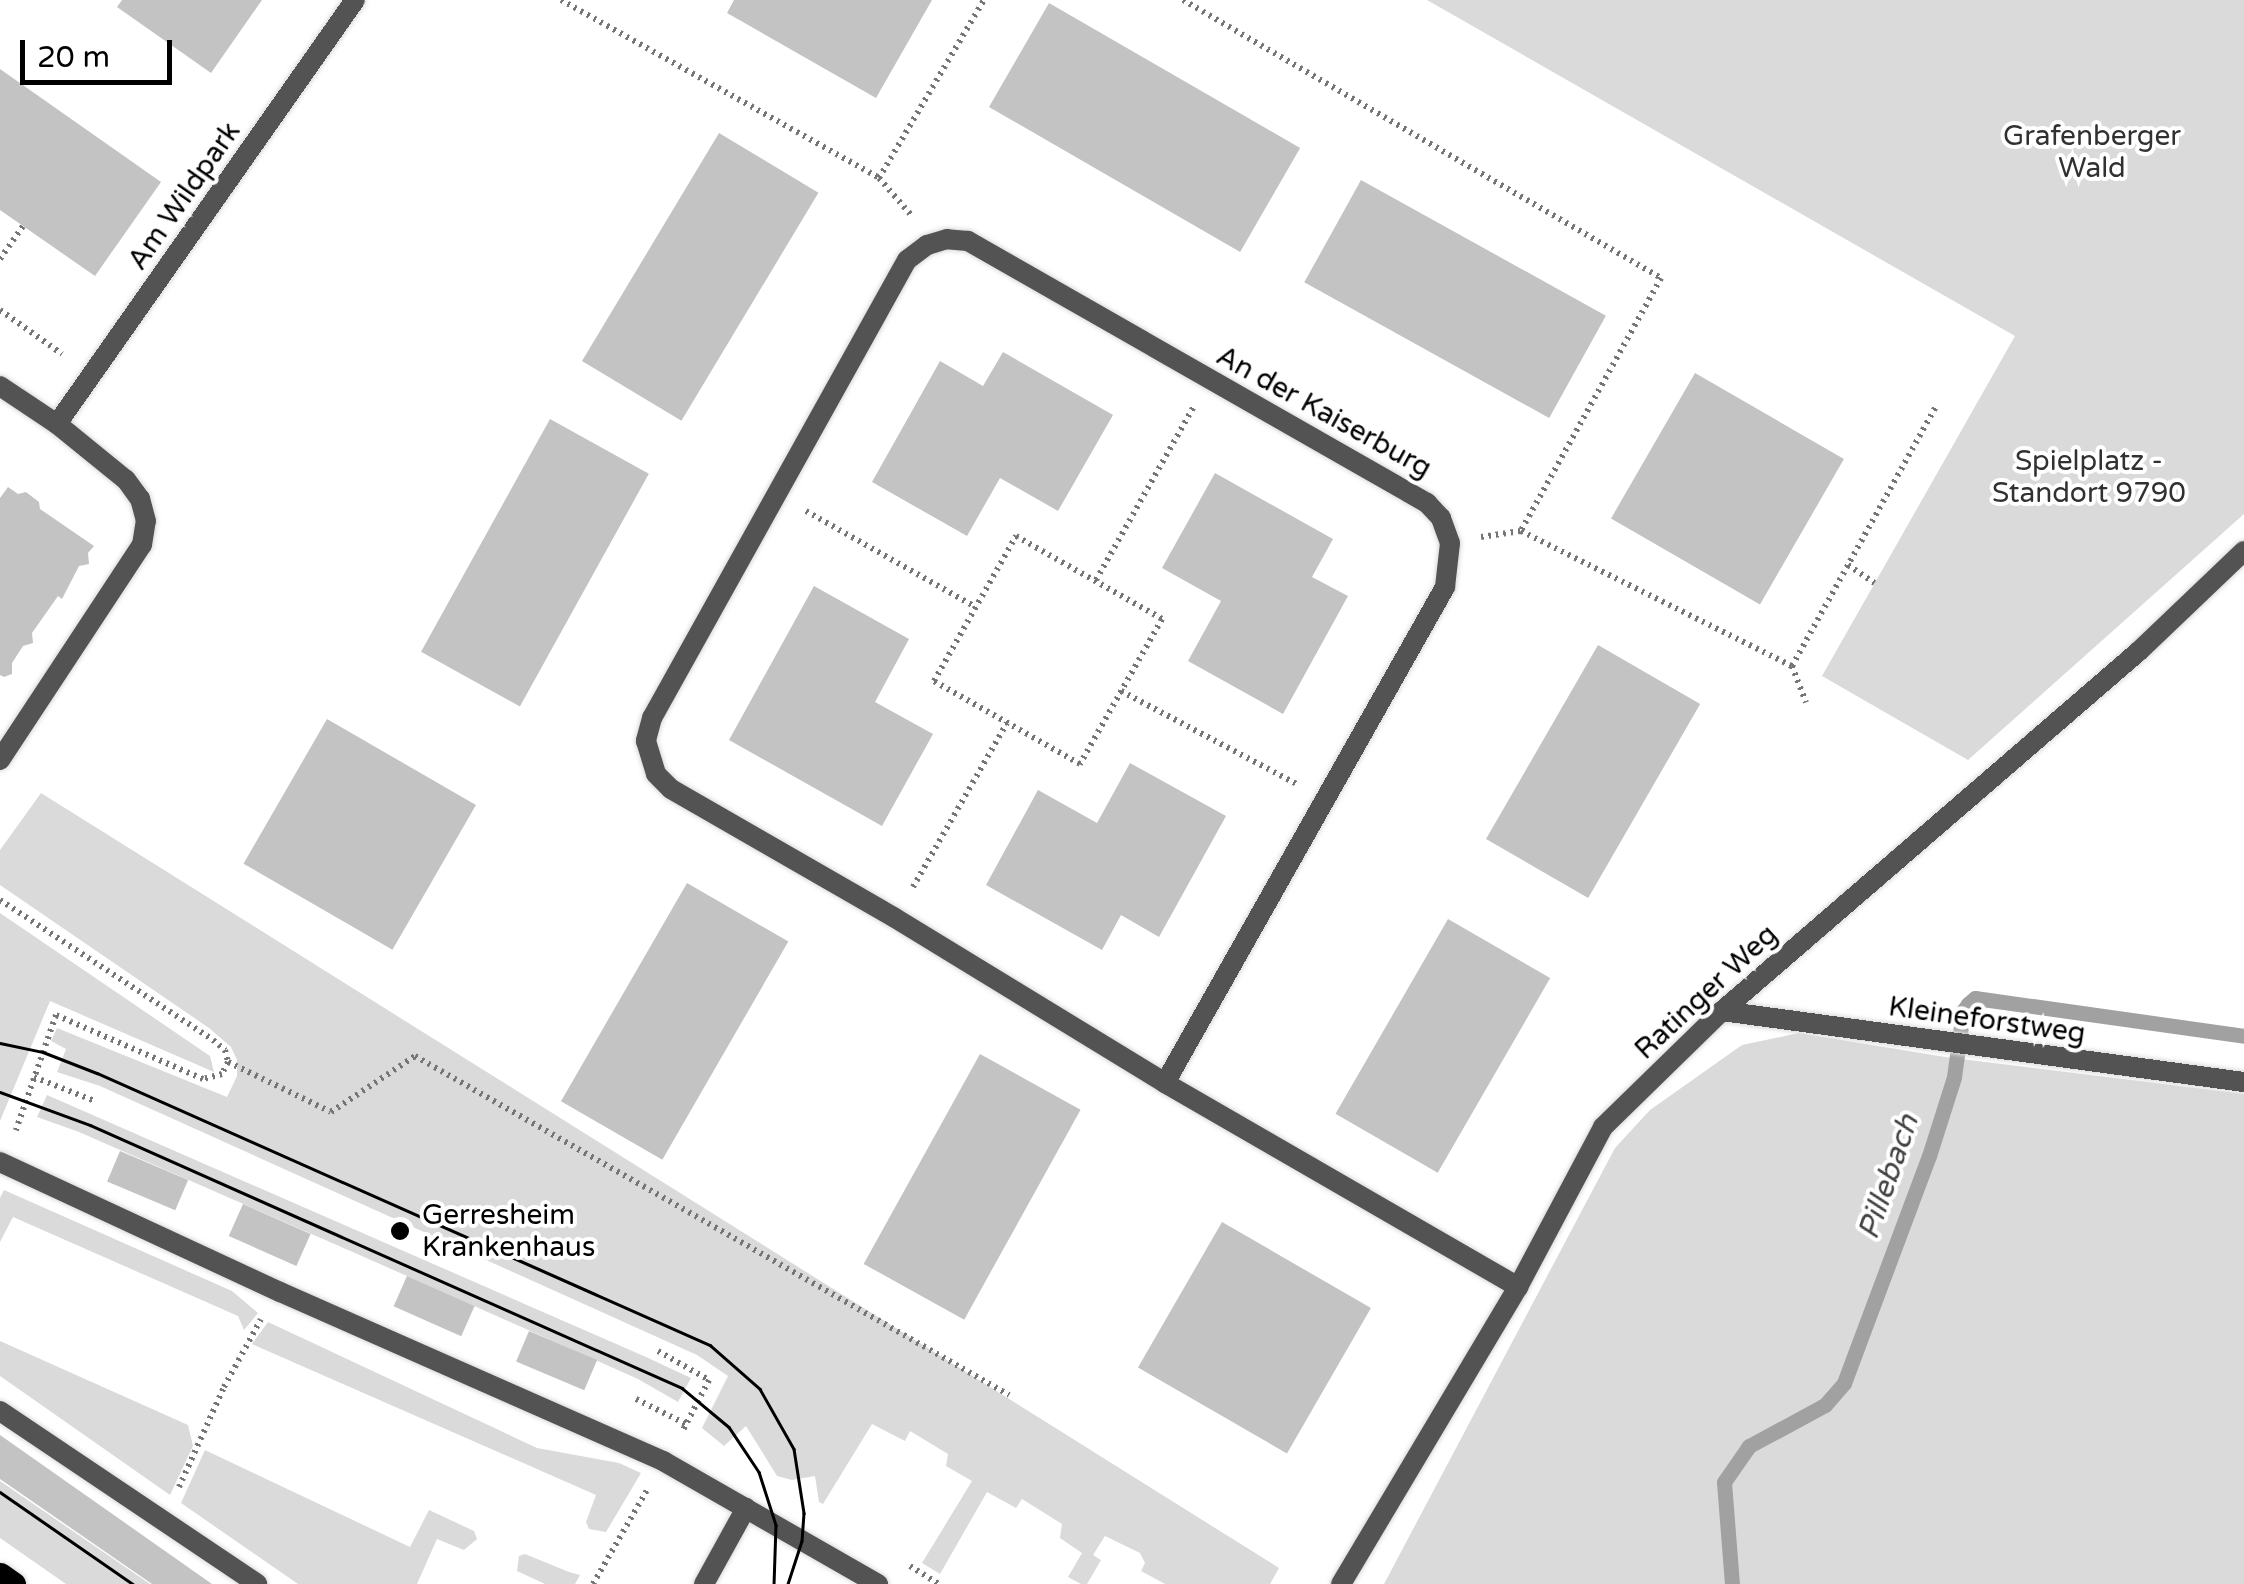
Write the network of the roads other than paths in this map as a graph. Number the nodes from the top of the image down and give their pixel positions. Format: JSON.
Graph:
{"nodes":[{"id":1,"x":355,"y":0,"type":"edge"},
{"id":2,"x":0,"y":386,"type":"edge"},
{"id":3,"x":57,"y":424,"type":"junction"},
{"id":4,"x":2244,"y":551,"type":"edge"},
{"id":5,"x":0,"y":760,"type":"edge"},
{"id":6,"x":1722,"y":1011,"type":"junction"},
{"id":7,"x":2244,"y":1082,"type":"edge"},
{"id":8,"x":1165,"y":1083,"type":"junction"},
{"id":9,"x":0,"y":1162,"type":"edge"},
{"id":10,"x":1518,"y":1287,"type":"junction"},
{"id":11,"x":0,"y":1411,"type":"edge"},
{"id":12,"x":746,"y":1508,"type":"junction"},
{"id":13,"x":0,"y":1574,"type":"edge"},
{"id":14,"x":14,"y":1584,"type":"edge"},
{"id":15,"x":257,"y":1584,"type":"edge"},
{"id":16,"x":704,"y":1584,"type":"edge"},
{"id":17,"x":878,"y":1584,"type":"edge"},
{"id":18,"x":1341,"y":1584,"type":"edge"}],
"edges":[{"from":1,"to":3,"type":"street","name":"Am Wildpark"},
{"from":2,"to":3,"type":"street"},
{"from":3,"to":5,"type":"street"},
{"from":4,"to":6,"type":"street","name":"Ratinger Weg"},
{"from":6,"to":7,"type":"street","name":"Kleineforstweg"},
{"from":6,"to":10,"type":"street","name":"Ratinger Weg"},
{"from":8,"to":8,"type":"street","name":"An der Kaiserburg"},
{"from":8,"to":10,"type":"street"},
{"from":9,"to":12,"type":"street"},
{"from":10,"to":18,"type":"street","name":"Ratinger Weg"},
{"from":11,"to":15,"type":"street"},
{"from":12,"to":16,"type":"street"},
{"from":12,"to":17,"type":"street"},
{"from":13,"to":14,"type":"main road"}]}
